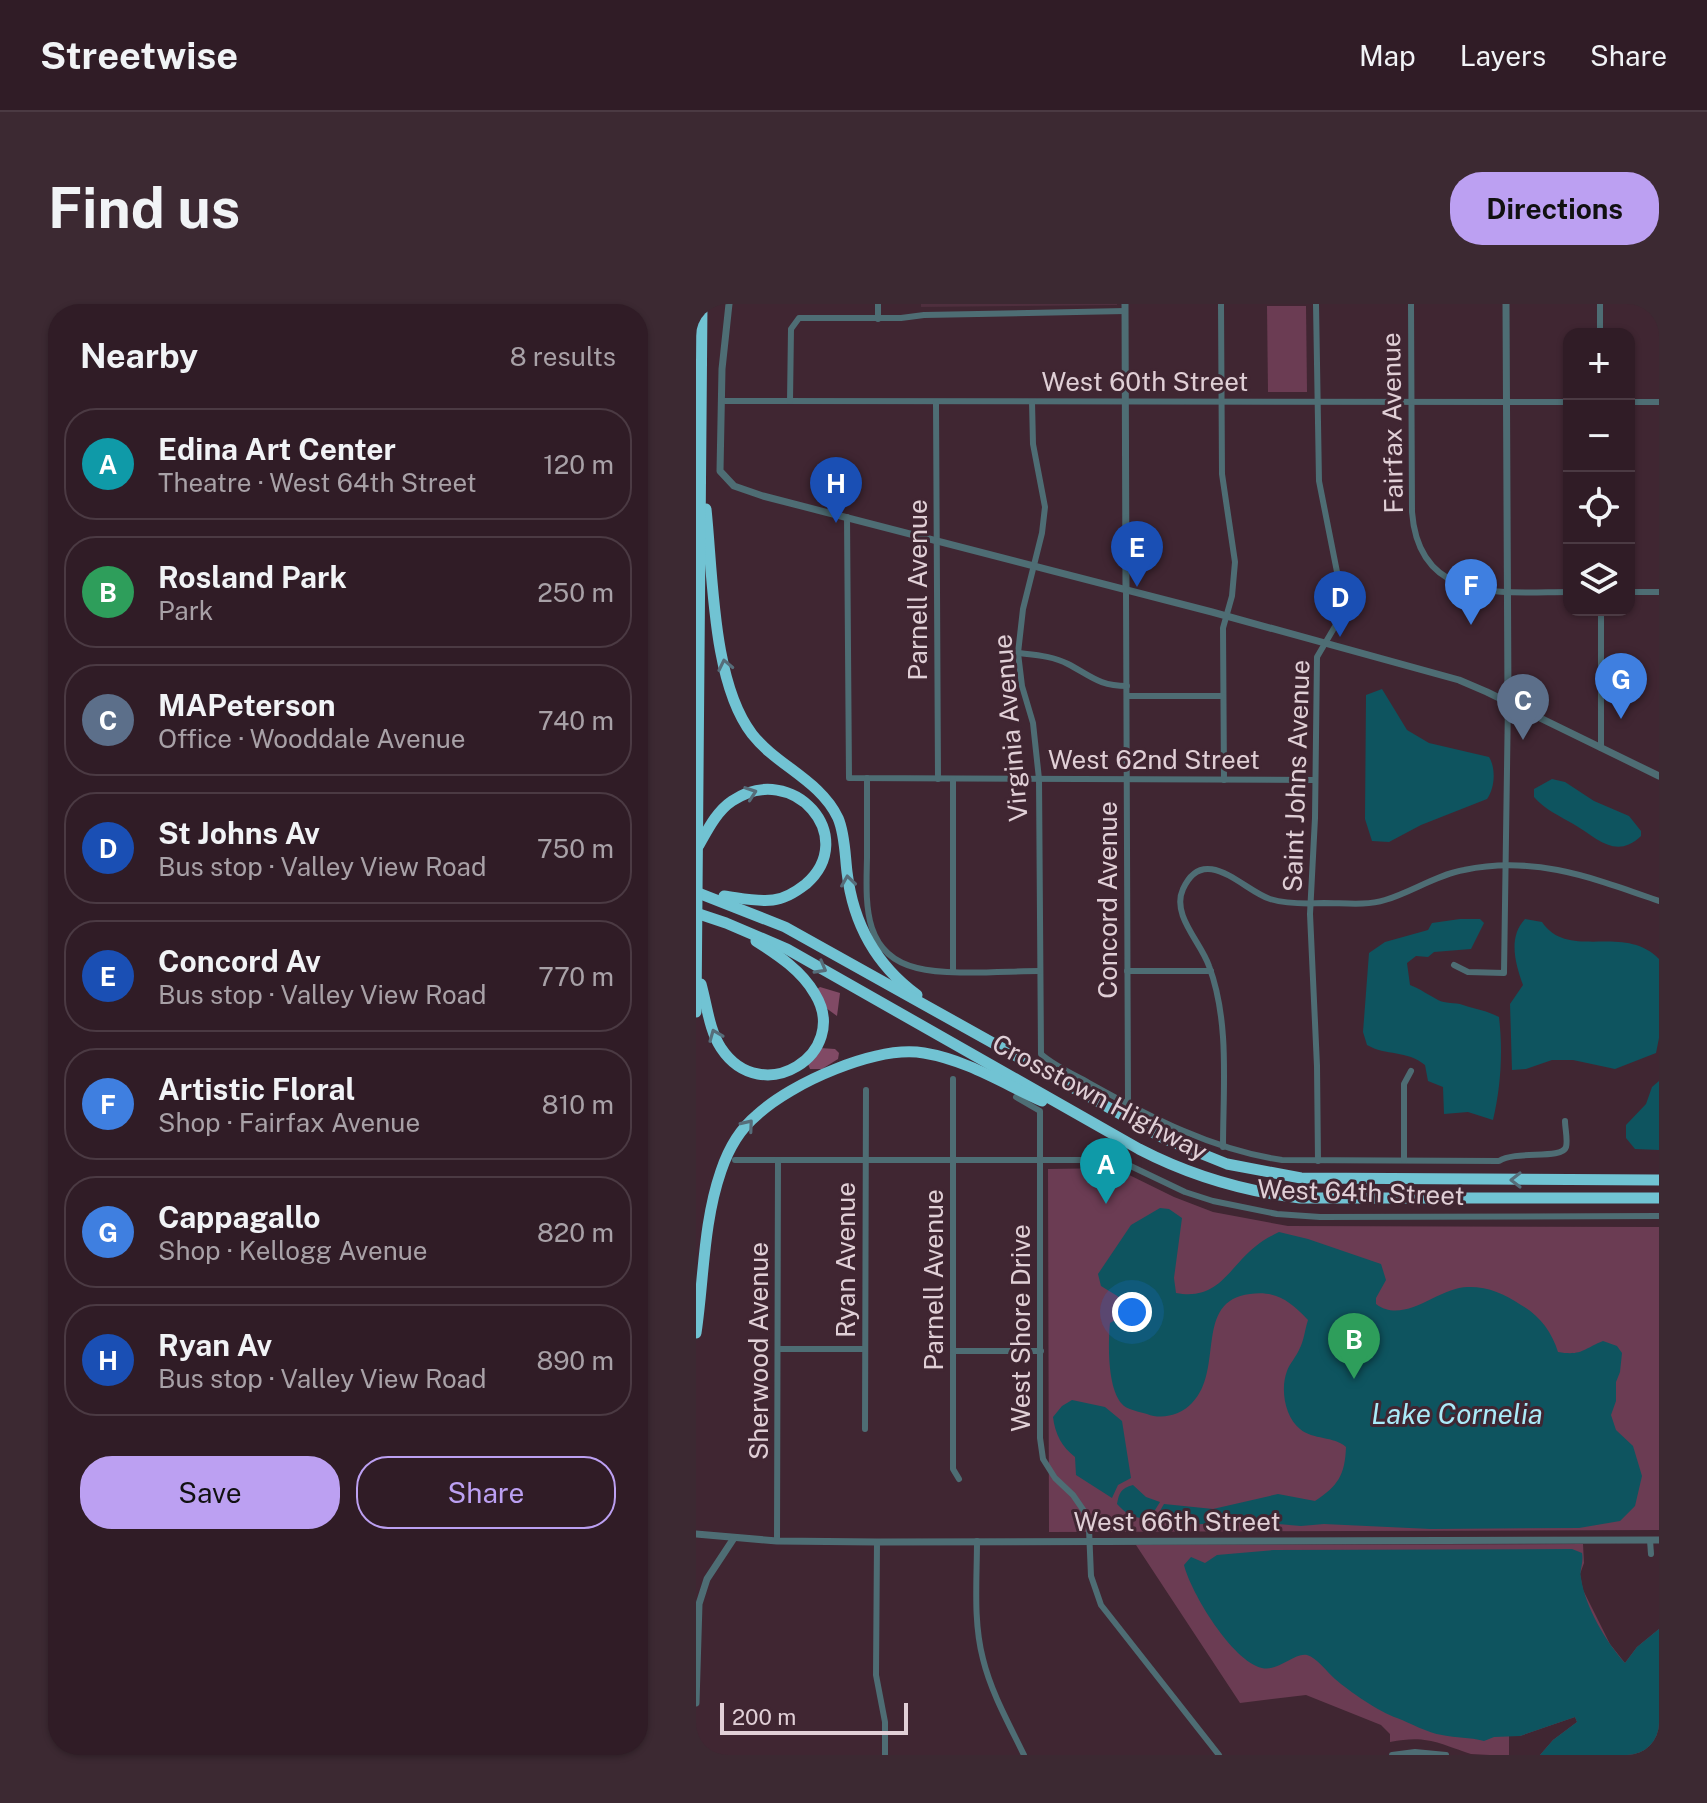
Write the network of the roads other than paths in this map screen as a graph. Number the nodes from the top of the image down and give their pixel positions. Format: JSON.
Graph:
{"nodes":[{"id":1,"x":702,"y":304,"type":"edge"},
{"id":2,"x":729,"y":304,"type":"edge"},
{"id":3,"x":878,"y":304,"type":"edge"},
{"id":4,"x":1221,"y":304,"type":"edge"},
{"id":5,"x":1316,"y":304,"type":"edge"},
{"id":6,"x":1411,"y":304,"type":"edge"},
{"id":7,"x":1506,"y":304,"type":"edge"},
{"id":8,"x":1600,"y":304,"type":"edge"},
{"id":9,"x":1125,"y":307,"type":"edge"},
{"id":10,"x":878,"y":319,"type":"junction"},
{"id":11,"x":1600,"y":328,"type":"edge"},
{"id":12,"x":1126,"y":400,"type":"junction"},
{"id":13,"x":721,"y":401,"type":"junction"},
{"id":14,"x":790,"y":401,"type":"junction"},
{"id":15,"x":1221,"y":401,"type":"junction"},
{"id":16,"x":1317,"y":401,"type":"junction"},
{"id":17,"x":1411,"y":401,"type":"junction"},
{"id":18,"x":936,"y":402,"type":"junction"},
{"id":19,"x":1032,"y":402,"type":"junction"},
{"id":20,"x":1506,"y":402,"type":"junction"},
{"id":21,"x":1563,"y":402,"type":"edge"},
{"id":22,"x":1635,"y":402,"type":"edge"},
{"id":23,"x":1659,"y":402,"type":"edge"},
{"id":24,"x":699,"y":442,"type":"junction"},
{"id":25,"x":847,"y":517,"type":"junction"},
{"id":26,"x":937,"y":540,"type":"junction"},
{"id":27,"x":1034,"y":565,"type":"junction"},
{"id":28,"x":1126,"y":589,"type":"junction"},
{"id":29,"x":1507,"y":592,"type":"junction"},
{"id":30,"x":1563,"y":592,"type":"edge"},
{"id":31,"x":1635,"y":592,"type":"edge"},
{"id":32,"x":1659,"y":592,"type":"edge"},
{"id":33,"x":1226,"y":616,"type":"junction"},
{"id":34,"x":1601,"y":616,"type":"edge"},
{"id":35,"x":1325,"y":643,"type":"junction"},
{"id":36,"x":1018,"y":653,"type":"junction"},
{"id":37,"x":1127,"y":686,"type":"junction"},
{"id":38,"x":1127,"y":696,"type":"junction"},
{"id":39,"x":1223,"y":696,"type":"junction"},
{"id":40,"x":1508,"y":701,"type":"junction"},
{"id":41,"x":1601,"y":748,"type":"junction"},
{"id":42,"x":1659,"y":776,"type":"edge"},
{"id":43,"x":867,"y":778,"type":"junction"},
{"id":44,"x":938,"y":779,"type":"junction"},
{"id":45,"x":953,"y":779,"type":"junction"},
{"id":46,"x":1039,"y":779,"type":"junction"},
{"id":47,"x":1127,"y":779,"type":"junction"},
{"id":48,"x":1224,"y":780,"type":"junction"},
{"id":49,"x":1315,"y":780,"type":"junction"},
{"id":50,"x":698,"y":847,"type":"junction"},
{"id":51,"x":1505,"y":867,"type":"junction"},
{"id":52,"x":700,"y":893,"type":"edge"},
{"id":53,"x":1659,"y":901,"type":"edge"},
{"id":54,"x":1311,"y":904,"type":"junction"},
{"id":55,"x":696,"y":913,"type":"edge"},
{"id":56,"x":726,"y":923,"type":"junction"},
{"id":57,"x":1454,"y":965,"type":"dead end"},
{"id":58,"x":697,"y":968,"type":"edge"},
{"id":59,"x":953,"y":971,"type":"junction"},
{"id":60,"x":1039,"y":971,"type":"junction"},
{"id":61,"x":1127,"y":971,"type":"junction"},
{"id":62,"x":1211,"y":971,"type":"junction"},
{"id":63,"x":936,"y":1011,"type":"junction"},
{"id":64,"x":696,"y":1012,"type":"edge"},
{"id":65,"x":1041,"y":1054,"type":"joint"},
{"id":66,"x":1411,"y":1071,"type":"dead end"},
{"id":67,"x":953,"y":1079,"type":"dead end"},
{"id":68,"x":866,"y":1090,"type":"dead end"},
{"id":69,"x":1016,"y":1097,"type":"dead end"},
{"id":70,"x":1128,"y":1104,"type":"junction"},
{"id":71,"x":1565,"y":1121,"type":"dead end"},
{"id":72,"x":1113,"y":1134,"type":"junction"},
{"id":73,"x":1223,"y":1147,"type":"junction"},
{"id":74,"x":735,"y":1160,"type":"dead end"},
{"id":75,"x":778,"y":1160,"type":"junction"},
{"id":76,"x":1040,"y":1160,"type":"junction"},
{"id":77,"x":1404,"y":1160,"type":"junction"},
{"id":78,"x":866,"y":1161,"type":"junction"},
{"id":79,"x":953,"y":1161,"type":"junction"},
{"id":80,"x":1318,"y":1161,"type":"junction"},
{"id":81,"x":1659,"y":1177,"type":"edge"},
{"id":82,"x":1591,"y":1197,"type":"junction"},
{"id":83,"x":1659,"y":1198,"type":"edge"},
{"id":84,"x":1659,"y":1205,"type":"edge"},
{"id":85,"x":1659,"y":1216,"type":"edge"},
{"id":86,"x":696,"y":1333,"type":"edge"},
{"id":87,"x":778,"y":1349,"type":"junction"},
{"id":88,"x":865,"y":1349,"type":"junction"},
{"id":89,"x":953,"y":1351,"type":"junction"},
{"id":90,"x":1041,"y":1351,"type":"junction"},
{"id":91,"x":865,"y":1429,"type":"dead end"},
{"id":92,"x":959,"y":1479,"type":"dead end"},
{"id":93,"x":696,"y":1534,"type":"edge"},
{"id":94,"x":734,"y":1538,"type":"junction"},
{"id":95,"x":1655,"y":1540,"type":"edge"},
{"id":96,"x":777,"y":1541,"type":"junction"},
{"id":97,"x":977,"y":1541,"type":"junction"},
{"id":98,"x":1089,"y":1541,"type":"junction"},
{"id":99,"x":877,"y":1542,"type":"junction"},
{"id":100,"x":1651,"y":1554,"type":"dead end"},
{"id":101,"x":696,"y":1703,"type":"edge"},
{"id":102,"x":885,"y":1755,"type":"edge"},
{"id":103,"x":1024,"y":1755,"type":"edge"},
{"id":104,"x":1219,"y":1755,"type":"edge"},
{"id":105,"x":1392,"y":1755,"type":"edge"},
{"id":106,"x":1446,"y":1755,"type":"edge"}],
"edges":[{"from":1,"to":24,"type":"highway"},
{"from":2,"to":13,"type":"street"},
{"from":3,"to":10,"type":"street"},
{"from":4,"to":15,"type":"street"},
{"from":5,"to":16,"type":"street","name":"Saint Johns Avenue"},
{"from":6,"to":17,"type":"street","name":"Fairfax Avenue"},
{"from":7,"to":20,"type":"street"},
{"from":8,"to":11,"type":"street"},
{"from":9,"to":10,"type":"street"},
{"from":9,"to":12,"type":"street"},
{"from":10,"to":14,"type":"street"},
{"from":12,"to":15,"type":"street","name":"West 60th Street"},
{"from":12,"to":19,"type":"street","name":"West 60th Street"},
{"from":12,"to":28,"type":"street"},
{"from":13,"to":14,"type":"street","name":"West 60th Street"},
{"from":13,"to":25,"type":"street"},
{"from":14,"to":18,"type":"street","name":"West 60th Street"},
{"from":15,"to":16,"type":"street","name":"West 60th Street"},
{"from":15,"to":33,"type":"street"},
{"from":16,"to":17,"type":"street","name":"West 60th Street"},
{"from":16,"to":35,"type":"street","name":"Saint Johns Avenue"},
{"from":17,"to":20,"type":"street","name":"West 60th Street"},
{"from":17,"to":29,"type":"street","name":"Fairfax Avenue"},
{"from":18,"to":19,"type":"street","name":"West 60th Street"},
{"from":18,"to":26,"type":"street","name":"Parnell Avenue"},
{"from":19,"to":27,"type":"street","name":"Virginia Avenue"},
{"from":20,"to":21,"type":"street","name":"West 60th Street"},
{"from":20,"to":29,"type":"street"},
{"from":22,"to":23,"type":"street"},
{"from":24,"to":50,"type":"highway"},
{"from":63,"to":24,"type":"highway","one_way":true},
{"from":25,"to":26,"type":"street"},
{"from":25,"to":43,"type":"street","name":"West 62nd Street"},
{"from":26,"to":27,"type":"street"},
{"from":26,"to":44,"type":"street","name":"Parnell Avenue"},
{"from":27,"to":28,"type":"street"},
{"from":27,"to":36,"type":"street","name":"Virginia Avenue"},
{"from":28,"to":33,"type":"street"},
{"from":28,"to":37,"type":"street"},
{"from":29,"to":30,"type":"street","name":"Fairfax Avenue"},
{"from":29,"to":40,"type":"street"},
{"from":31,"to":32,"type":"street"},
{"from":33,"to":35,"type":"street"},
{"from":33,"to":39,"type":"street"},
{"from":34,"to":41,"type":"street"},
{"from":35,"to":40,"type":"street"},
{"from":35,"to":49,"type":"street","name":"Saint Johns Avenue"},
{"from":36,"to":37,"type":"street"},
{"from":36,"to":46,"type":"street","name":"Virginia Avenue"},
{"from":37,"to":38,"type":"street","name":"Concord Avenue"},
{"from":38,"to":39,"type":"street"},
{"from":38,"to":47,"type":"street","name":"Concord Avenue"},
{"from":39,"to":48,"type":"street"},
{"from":40,"to":41,"type":"street"},
{"from":40,"to":51,"type":"street"},
{"from":41,"to":42,"type":"street"},
{"from":43,"to":44,"type":"street","name":"West 62nd Street"},
{"from":43,"to":59,"type":"street"},
{"from":44,"to":45,"type":"street","name":"West 62nd Street"},
{"from":45,"to":46,"type":"street","name":"West 62nd Street"},
{"from":45,"to":59,"type":"street"},
{"from":46,"to":47,"type":"street","name":"West 62nd Street"},
{"from":46,"to":60,"type":"street","name":"Virginia Avenue"},
{"from":47,"to":48,"type":"street","name":"West 62nd Street"},
{"from":47,"to":61,"type":"street","name":"Concord Avenue"},
{"from":48,"to":49,"type":"street","name":"West 62nd Street"},
{"from":49,"to":54,"type":"street","name":"Saint Johns Avenue"},
{"from":50,"to":52,"type":"highway","one_way":true},
{"from":50,"to":58,"type":"highway"},
{"from":51,"to":53,"type":"street"},
{"from":51,"to":54,"type":"street"},
{"from":51,"to":57,"type":"street"},
{"from":52,"to":63,"type":"highway","name":"Crosstown Highway"},
{"from":54,"to":62,"type":"street"},
{"from":54,"to":80,"type":"street","name":"Saint Johns Avenue"},
{"from":55,"to":56,"type":"highway","name":"Crosstown Highway"},
{"from":56,"to":58,"type":"highway","one_way":true},
{"from":56,"to":72,"type":"highway","name":"Crosstown Highway","one_way":true},
{"from":58,"to":64,"type":"highway"},
{"from":59,"to":60,"type":"street"},
{"from":60,"to":65,"type":"street","name":"Virginia Avenue"},
{"from":61,"to":62,"type":"street"},
{"from":61,"to":70,"type":"street","name":"Concord Avenue"},
{"from":62,"to":73,"type":"street"},
{"from":81,"to":63,"type":"highway","name":"Crosstown Highway","one_way":true},
{"from":65,"to":70,"type":"street","name":"West 64th Street"},
{"from":66,"to":77,"type":"street"},
{"from":67,"to":79,"type":"street","name":"Parnell Avenue"},
{"from":68,"to":78,"type":"street","name":"Ryan Avenue"},
{"from":69,"to":76,"type":"street","name":"West Shore Drive"},
{"from":70,"to":73,"type":"street","name":"West 64th Street"},
{"from":71,"to":77,"type":"street","name":"West 64th Street"},
{"from":72,"to":82,"type":"highway","name":"Crosstown Highway"},
{"from":86,"to":72,"type":"highway","one_way":true},
{"from":73,"to":80,"type":"street","name":"West 64th Street"},
{"from":74,"to":75,"type":"street","name":"West 64th Street"},
{"from":75,"to":78,"type":"street","name":"West 64th Street"},
{"from":75,"to":87,"type":"street","name":"Sherwood Avenue"},
{"from":76,"to":79,"type":"street","name":"West 64th Street"},
{"from":76,"to":85,"type":"street","name":"West 64th Street"},
{"from":76,"to":90,"type":"street","name":"West Shore Drive"},
{"from":77,"to":80,"type":"street","name":"West 64th Street"},
{"from":78,"to":79,"type":"street","name":"West 64th Street"},
{"from":78,"to":88,"type":"street","name":"Ryan Avenue"},
{"from":79,"to":89,"type":"street","name":"Parnell Avenue"},
{"from":82,"to":83,"type":"highway","name":"Crosstown Highway"},
{"from":82,"to":84,"type":"highway"},
{"from":87,"to":88,"type":"street"},
{"from":87,"to":96,"type":"street","name":"Sherwood Avenue"},
{"from":88,"to":91,"type":"street","name":"Ryan Avenue"},
{"from":89,"to":90,"type":"street"},
{"from":89,"to":92,"type":"street","name":"Parnell Avenue"},
{"from":90,"to":98,"type":"street","name":"West Shore Drive"},
{"from":93,"to":94,"type":"street","name":"West 66th Street"},
{"from":94,"to":96,"type":"street","name":"West 66th Street"},
{"from":94,"to":101,"type":"street"},
{"from":95,"to":98,"type":"street","name":"West 66th Street"},
{"from":95,"to":100,"type":"street"},
{"from":96,"to":99,"type":"street","name":"West 66th Street"},
{"from":97,"to":98,"type":"street","name":"West 66th Street"},
{"from":97,"to":99,"type":"street","name":"West 66th Street"},
{"from":97,"to":103,"type":"street"},
{"from":98,"to":104,"type":"street","name":"West Shore Drive"},
{"from":99,"to":102,"type":"street"},
{"from":105,"to":106,"type":"street"}]}
